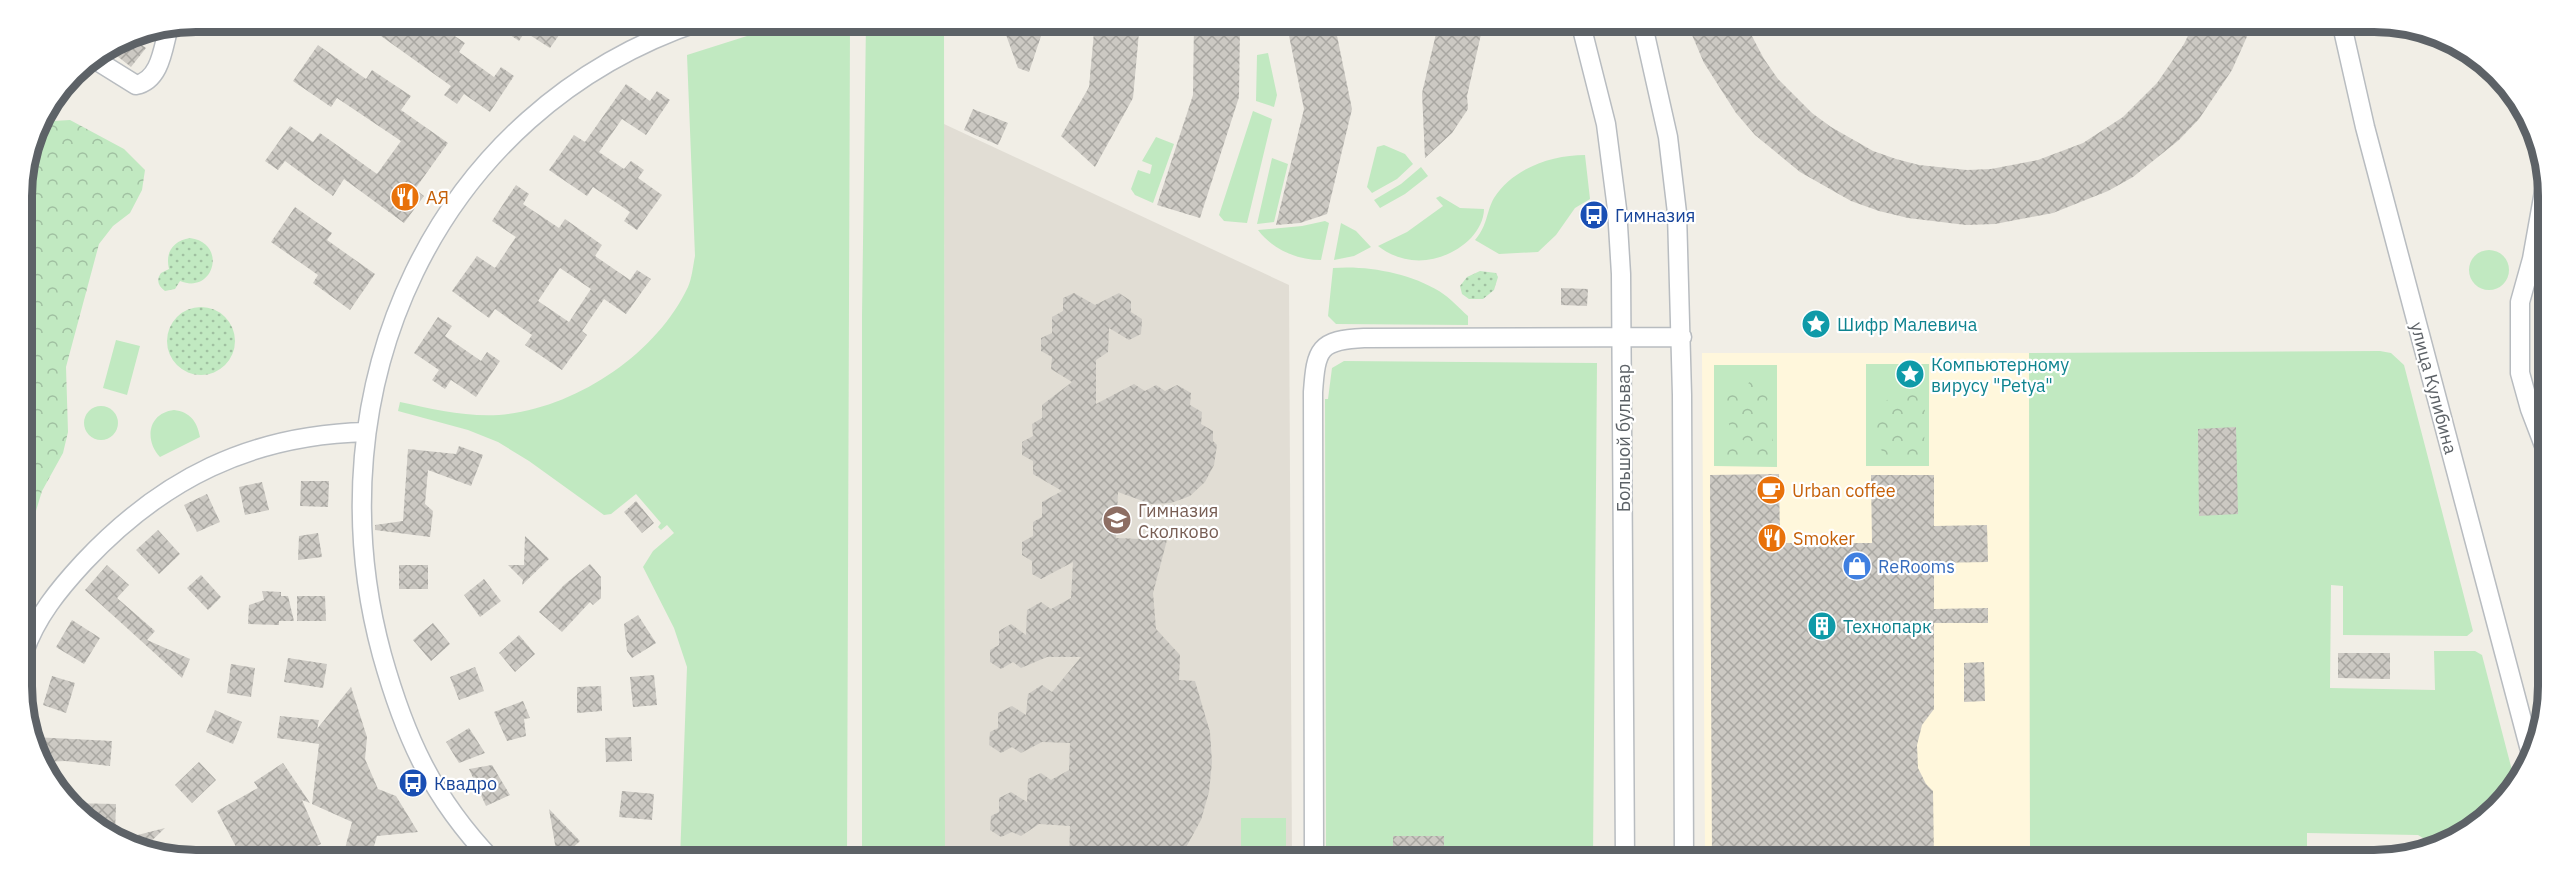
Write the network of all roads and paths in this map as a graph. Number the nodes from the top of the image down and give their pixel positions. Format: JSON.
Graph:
{"nodes":[{"id":1,"x":676,"y":31,"type":"edge"},
{"id":2,"x":1583,"y":31,"type":"edge"},
{"id":3,"x":1644,"y":31,"type":"edge"},
{"id":4,"x":2343,"y":31,"type":"edge"},
{"id":5,"x":167,"y":34,"type":"edge"},
{"id":6,"x":100,"y":62,"type":"edge"},
{"id":7,"x":2538,"y":225,"type":"edge"},
{"id":8,"x":1682,"y":337,"type":"junction"},
{"id":9,"x":1622,"y":338,"type":"junction"},
{"id":10,"x":2538,"y":430,"type":"edge"},
{"id":11,"x":366,"y":432,"type":"junction"},
{"id":12,"x":31,"y":635,"type":"edge"},
{"id":13,"x":2528,"y":743,"type":"edge"},
{"id":14,"x":1314,"y":849,"type":"edge"},
{"id":15,"x":1625,"y":849,"type":"edge"},
{"id":16,"x":1684,"y":849,"type":"edge"},
{"id":17,"x":484,"y":850,"type":"edge"}],
"edges":[{"from":1,"to":11,"type":"street"},
{"from":2,"to":9,"type":"street","name":"Большой бульвар"},
{"from":3,"to":8,"type":"street"},
{"from":4,"to":13,"type":"street","name":"улица Кулибина"},
{"from":5,"to":6,"type":"street"},
{"from":7,"to":10,"type":"street"},
{"from":8,"to":9,"type":"street"},
{"from":8,"to":16,"type":"street"},
{"from":9,"to":14,"type":"street"},
{"from":9,"to":15,"type":"street","name":"Большой бульвар"},
{"from":11,"to":12,"type":"street"},
{"from":11,"to":17,"type":"street"}]}
